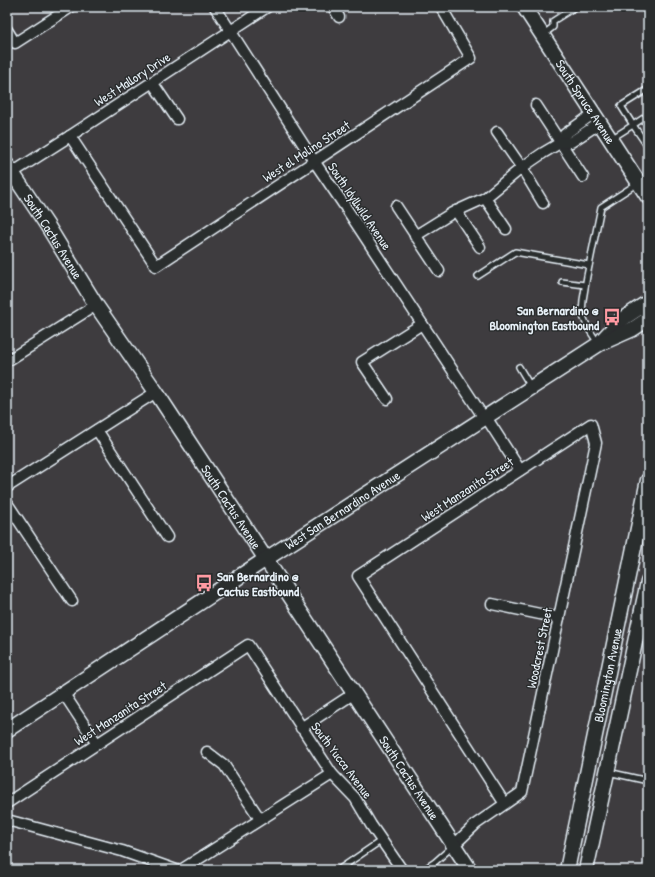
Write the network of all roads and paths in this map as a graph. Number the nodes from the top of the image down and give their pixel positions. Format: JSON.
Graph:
{"nodes":[{"id":1,"x":71,"y":7,"type":"edge"},
{"id":2,"x":215,"y":7,"type":"edge"},
{"id":3,"x":267,"y":7,"type":"edge"},
{"id":4,"x":333,"y":7,"type":"edge"},
{"id":5,"x":441,"y":7,"type":"edge"},
{"id":6,"x":524,"y":7,"type":"edge"},
{"id":7,"x":575,"y":7,"type":"edge"},
{"id":8,"x":339,"y":17,"type":"dead end"},
{"id":9,"x":7,"y":30,"type":"edge"},
{"id":10,"x":230,"y":31,"type":"junction"},
{"id":11,"x":542,"y":35,"type":"junction"},
{"id":12,"x":152,"y":82,"type":"junction"},
{"id":13,"x":648,"y":89,"type":"edge"},
{"id":14,"x":536,"y":106,"type":"dead end"},
{"id":15,"x":648,"y":115,"type":"edge"},
{"id":16,"x":177,"y":119,"type":"dead end"},
{"id":17,"x":596,"y":119,"type":"junction"},
{"id":18,"x":633,"y":125,"type":"junction"},
{"id":19,"x":497,"y":132,"type":"dead end"},
{"id":20,"x":70,"y":136,"type":"junction"},
{"id":21,"x":610,"y":140,"type":"junction"},
{"id":22,"x":560,"y":143,"type":"junction"},
{"id":23,"x":648,"y":147,"type":"edge"},
{"id":24,"x":314,"y":161,"type":"junction"},
{"id":25,"x":522,"y":168,"type":"junction"},
{"id":26,"x":10,"y":169,"type":"edge"},
{"id":27,"x":583,"y":178,"type":"dead end"},
{"id":28,"x":639,"y":182,"type":"junction"},
{"id":29,"x":648,"y":197,"type":"edge"},
{"id":30,"x":485,"y":198,"type":"junction"},
{"id":31,"x":543,"y":202,"type":"dead end"},
{"id":32,"x":396,"y":206,"type":"dead end"},
{"id":33,"x":456,"y":211,"type":"junction"},
{"id":34,"x":506,"y":229,"type":"dead end"},
{"id":35,"x":415,"y":236,"type":"junction"},
{"id":36,"x":480,"y":247,"type":"dead end"},
{"id":37,"x":589,"y":265,"type":"junction"},
{"id":38,"x":438,"y":271,"type":"dead end"},
{"id":39,"x":478,"y":276,"type":"dead end"},
{"id":40,"x":562,"y":282,"type":"dead end"},
{"id":41,"x":585,"y":285,"type":"junction"},
{"id":42,"x":648,"y":302,"type":"edge"},
{"id":43,"x":96,"y":305,"type":"junction"},
{"id":44,"x":648,"y":319,"type":"edge"},
{"id":45,"x":422,"y":324,"type":"junction"},
{"id":46,"x":598,"y":344,"type":"junction"},
{"id":47,"x":7,"y":361,"type":"edge"},
{"id":48,"x":519,"y":367,"type":"dead end"},
{"id":49,"x":532,"y":388,"type":"junction"},
{"id":50,"x":156,"y":392,"type":"junction"},
{"id":51,"x":387,"y":399,"type":"dead end"},
{"id":52,"x":485,"y":418,"type":"junction"},
{"id":53,"x":591,"y":424,"type":"joint"},
{"id":54,"x":97,"y":430,"type":"junction"},
{"id":55,"x":520,"y":470,"type":"junction"},
{"id":56,"x":648,"y":480,"type":"edge"},
{"id":57,"x":7,"y":488,"type":"edge"},
{"id":58,"x":7,"y":503,"type":"edge"},
{"id":59,"x":167,"y":537,"type":"dead end"},
{"id":60,"x":266,"y":559,"type":"junction"},
{"id":61,"x":648,"y":582,"type":"edge"},
{"id":62,"x":647,"y":596,"type":"edge"},
{"id":63,"x":72,"y":601,"type":"dead end"},
{"id":64,"x":492,"y":604,"type":"dead end"},
{"id":65,"x":559,"y":618,"type":"junction"},
{"id":66,"x":248,"y":645,"type":"joint"},
{"id":67,"x":64,"y":694,"type":"junction"},
{"id":68,"x":353,"y":694,"type":"junction"},
{"id":69,"x":301,"y":728,"type":"junction"},
{"id":70,"x":7,"y":730,"type":"edge"},
{"id":71,"x":97,"y":744,"type":"junction"},
{"id":72,"x":208,"y":752,"type":"dead end"},
{"id":73,"x":607,"y":771,"type":"junction"},
{"id":74,"x":332,"y":774,"type":"junction"},
{"id":75,"x":648,"y":781,"type":"edge"},
{"id":76,"x":7,"y":803,"type":"edge"},
{"id":77,"x":505,"y":804,"type":"junction"},
{"id":78,"x":260,"y":819,"type":"junction"},
{"id":79,"x":7,"y":820,"type":"edge"},
{"id":80,"x":382,"y":840,"type":"junction"},
{"id":81,"x":454,"y":846,"type":"junction"},
{"id":82,"x":176,"y":870,"type":"edge"},
{"id":83,"x":182,"y":870,"type":"edge"},
{"id":84,"x":338,"y":870,"type":"edge"},
{"id":85,"x":402,"y":870,"type":"edge"},
{"id":86,"x":423,"y":870,"type":"edge"},
{"id":87,"x":470,"y":870,"type":"edge"},
{"id":88,"x":567,"y":870,"type":"edge"},
{"id":89,"x":586,"y":870,"type":"edge"}],
"edges":[{"from":1,"to":9,"type":"street"},
{"from":2,"to":10,"type":"street","name":"South Idyllwild Avenue"},
{"from":3,"to":10,"type":"street","name":"West Mallory Drive"},
{"from":4,"to":8,"type":"street"},
{"from":5,"to":24,"type":"street","name":"West el Molino Street"},
{"from":6,"to":11,"type":"main road","name":"South Spruce Avenue"},
{"from":7,"to":11,"type":"lane"},
{"from":10,"to":12,"type":"street","name":"West Mallory Drive"},
{"from":10,"to":24,"type":"street","name":"South Idyllwild Avenue"},
{"from":11,"to":17,"type":"main road","name":"South Spruce Avenue"},
{"from":12,"to":16,"type":"street"},
{"from":12,"to":20,"type":"street","name":"West Mallory Drive"},
{"from":13,"to":18,"type":"lane"},
{"from":14,"to":22,"type":"street"},
{"from":15,"to":18,"type":"lane"},
{"from":17,"to":21,"type":"main road","name":"South Spruce Avenue"},
{"from":17,"to":22,"type":"street"},
{"from":18,"to":21,"type":"lane"},
{"from":18,"to":23,"type":"lane"},
{"from":19,"to":25,"type":"street"},
{"from":20,"to":24,"type":"street","name":"West el Molino Street"},
{"from":20,"to":26,"type":"street","name":"West Mallory Drive"},
{"from":21,"to":28,"type":"main road","name":"South Spruce Avenue"},
{"from":22,"to":25,"type":"street"},
{"from":22,"to":27,"type":"street"},
{"from":24,"to":45,"type":"street","name":"South Idyllwild Avenue"},
{"from":25,"to":30,"type":"street"},
{"from":25,"to":31,"type":"street"},
{"from":26,"to":43,"type":"main road","name":"South Cactus Avenue"},
{"from":28,"to":29,"type":"main road","name":"South Spruce Avenue"},
{"from":28,"to":37,"type":"lane"},
{"from":30,"to":33,"type":"street"},
{"from":30,"to":34,"type":"street"},
{"from":32,"to":35,"type":"street"},
{"from":33,"to":35,"type":"street"},
{"from":33,"to":36,"type":"street"},
{"from":35,"to":38,"type":"street"},
{"from":37,"to":39,"type":"lane"},
{"from":37,"to":41,"type":"lane"},
{"from":40,"to":41,"type":"lane"},
{"from":41,"to":46,"type":"lane"},
{"from":42,"to":46,"type":"main road","name":"West San Bernardino Avenue"},
{"from":43,"to":47,"type":"street"},
{"from":43,"to":50,"type":"main road","name":"South Cactus Avenue"},
{"from":44,"to":46,"type":"main road","name":"West San Bernardino Avenue"},
{"from":45,"to":51,"type":"street"},
{"from":45,"to":52,"type":"street","name":"South Idyllwild Avenue"},
{"from":46,"to":49,"type":"main road","name":"West San Bernardino Avenue"},
{"from":48,"to":49,"type":"lane"},
{"from":49,"to":52,"type":"main road","name":"West San Bernardino Avenue"},
{"from":50,"to":54,"type":"street"},
{"from":50,"to":60,"type":"main road","name":"South Cactus Avenue"},
{"from":52,"to":55,"type":"street","name":"South Idyllwild Avenue"},
{"from":52,"to":60,"type":"main road","name":"West San Bernardino Avenue"},
{"from":53,"to":55,"type":"street","name":"West Manzanita Street"},
{"from":53,"to":65,"type":"street","name":"Woodcrest Street"},
{"from":54,"to":57,"type":"street"},
{"from":54,"to":59,"type":"street"},
{"from":55,"to":77,"type":"street","name":"West Manzanita Street"},
{"from":56,"to":88,"type":"main road","name":"Bloomington Avenue"},
{"from":58,"to":63,"type":"street"},
{"from":60,"to":67,"type":"main road","name":"West San Bernardino Avenue"},
{"from":60,"to":68,"type":"main road","name":"South Cactus Avenue"},
{"from":61,"to":62,"type":"main road","name":"Bloomington Avenue"},
{"from":62,"to":73,"type":"main road","name":"Bloomington Avenue"},
{"from":64,"to":65,"type":"street"},
{"from":65,"to":77,"type":"street","name":"Woodcrest Street"},
{"from":66,"to":69,"type":"street","name":"South Yucca Avenue"},
{"from":66,"to":71,"type":"street","name":"West Manzanita Street"},
{"from":67,"to":70,"type":"main road","name":"West San Bernardino Avenue"},
{"from":67,"to":71,"type":"street"},
{"from":68,"to":69,"type":"street"},
{"from":68,"to":81,"type":"main road","name":"South Cactus Avenue"},
{"from":69,"to":74,"type":"street","name":"South Yucca Avenue"},
{"from":71,"to":76,"type":"street","name":"West Manzanita Street"},
{"from":72,"to":78,"type":"street"},
{"from":73,"to":75,"type":"lane"},
{"from":73,"to":89,"type":"main road","name":"Bloomington Avenue"},
{"from":74,"to":78,"type":"street"},
{"from":74,"to":80,"type":"street","name":"South Yucca Avenue"},
{"from":77,"to":81,"type":"street","name":"Woodcrest Street"},
{"from":78,"to":83,"type":"street"},
{"from":79,"to":82,"type":"street"},
{"from":80,"to":84,"type":"lane"},
{"from":80,"to":85,"type":"street","name":"South Yucca Avenue"},
{"from":81,"to":86,"type":"lane"},
{"from":81,"to":87,"type":"main road","name":"South Cactus Avenue"}]}
